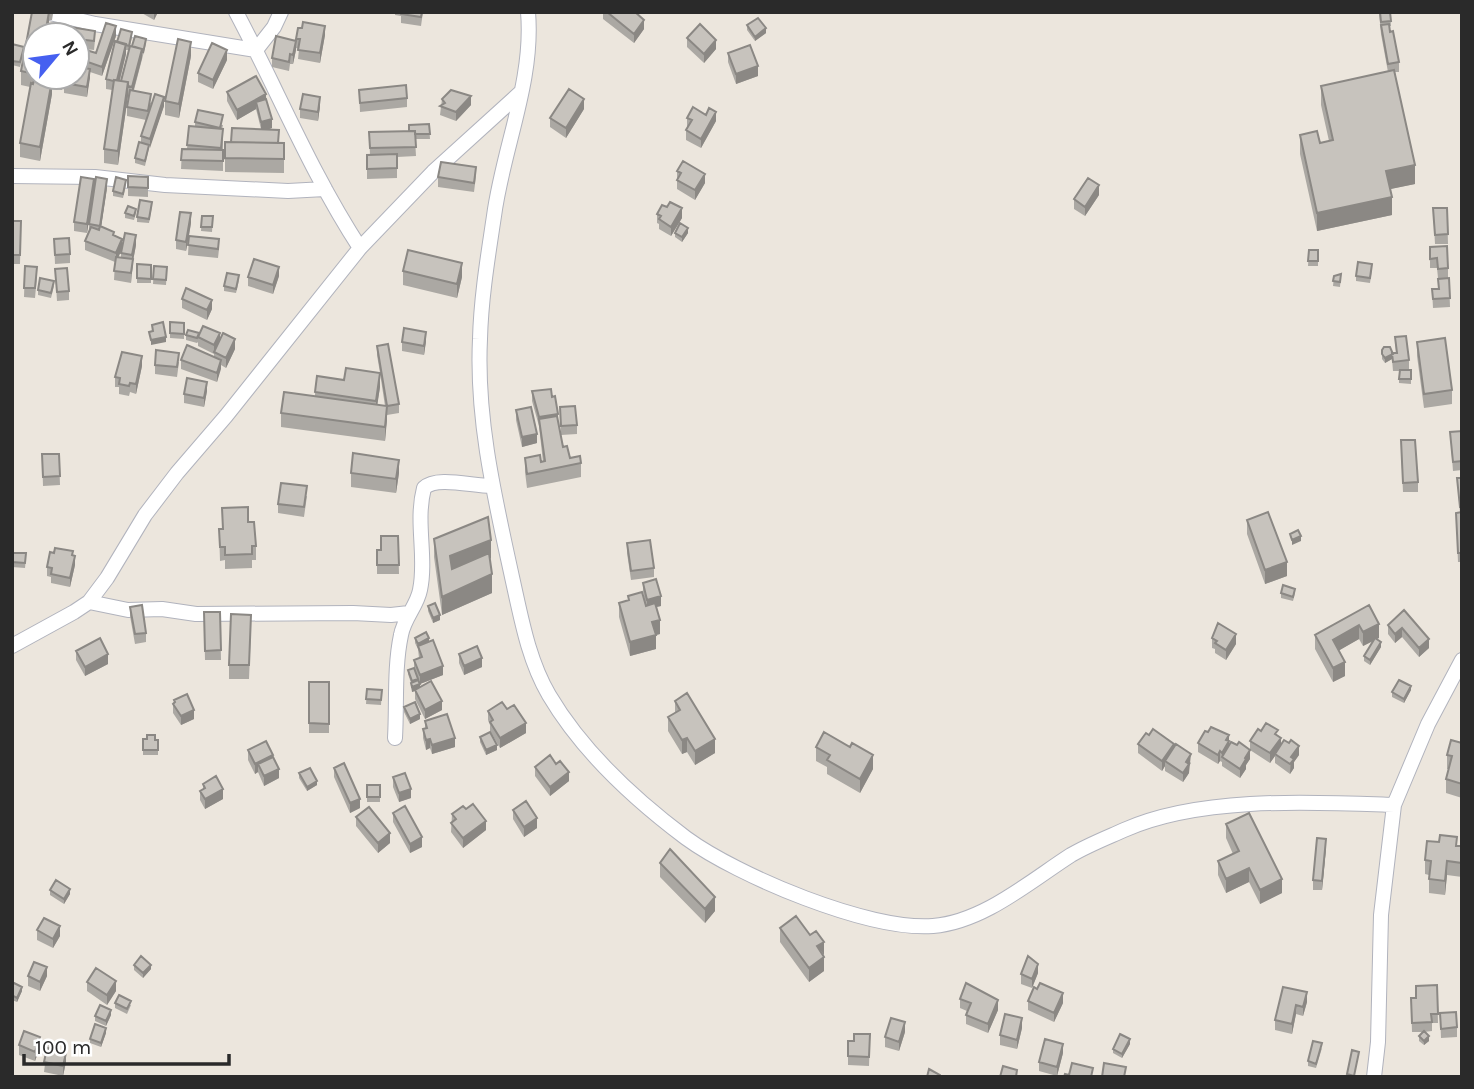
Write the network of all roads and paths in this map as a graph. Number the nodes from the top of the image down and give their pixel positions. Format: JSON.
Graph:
{"nodes":[{"id":1,"x":47,"y":12,"type":"edge"},
{"id":2,"x":236,"y":12,"type":"edge"},
{"id":3,"x":281,"y":12,"type":"edge"},
{"id":4,"x":528,"y":12,"type":"edge"},
{"id":5,"x":256,"y":50,"type":"junction"},
{"id":6,"x":520,"y":93,"type":"junction"},
{"id":7,"x":12,"y":176,"type":"edge"},
{"id":8,"x":325,"y":189,"type":"junction"},
{"id":9,"x":360,"y":248,"type":"junction"},
{"id":10,"x":493,"y":486,"type":"junction"},
{"id":11,"x":89,"y":602,"type":"junction"},
{"id":12,"x":409,"y":613,"type":"junction"},
{"id":13,"x":12,"y":646,"type":"edge"},
{"id":14,"x":1462,"y":660,"type":"edge"},
{"id":15,"x":396,"y":738,"type":"dead end"},
{"id":16,"x":1394,"y":805,"type":"junction"},
{"id":17,"x":1374,"y":1077,"type":"edge"}],
"edges":[{"from":1,"to":5,"type":"street"},
{"from":2,"to":5,"type":"street"},
{"from":3,"to":5,"type":"street"},
{"from":4,"to":6,"type":"street"},
{"from":5,"to":8,"type":"street"},
{"from":6,"to":9,"type":"street"},
{"from":6,"to":10,"type":"street"},
{"from":7,"to":8,"type":"street"},
{"from":8,"to":9,"type":"street"},
{"from":9,"to":11,"type":"street"},
{"from":10,"to":12,"type":"street"},
{"from":10,"to":16,"type":"street"},
{"from":11,"to":12,"type":"street"},
{"from":11,"to":13,"type":"street"},
{"from":12,"to":15,"type":"street"},
{"from":14,"to":16,"type":"street"},
{"from":16,"to":17,"type":"street"}]}
